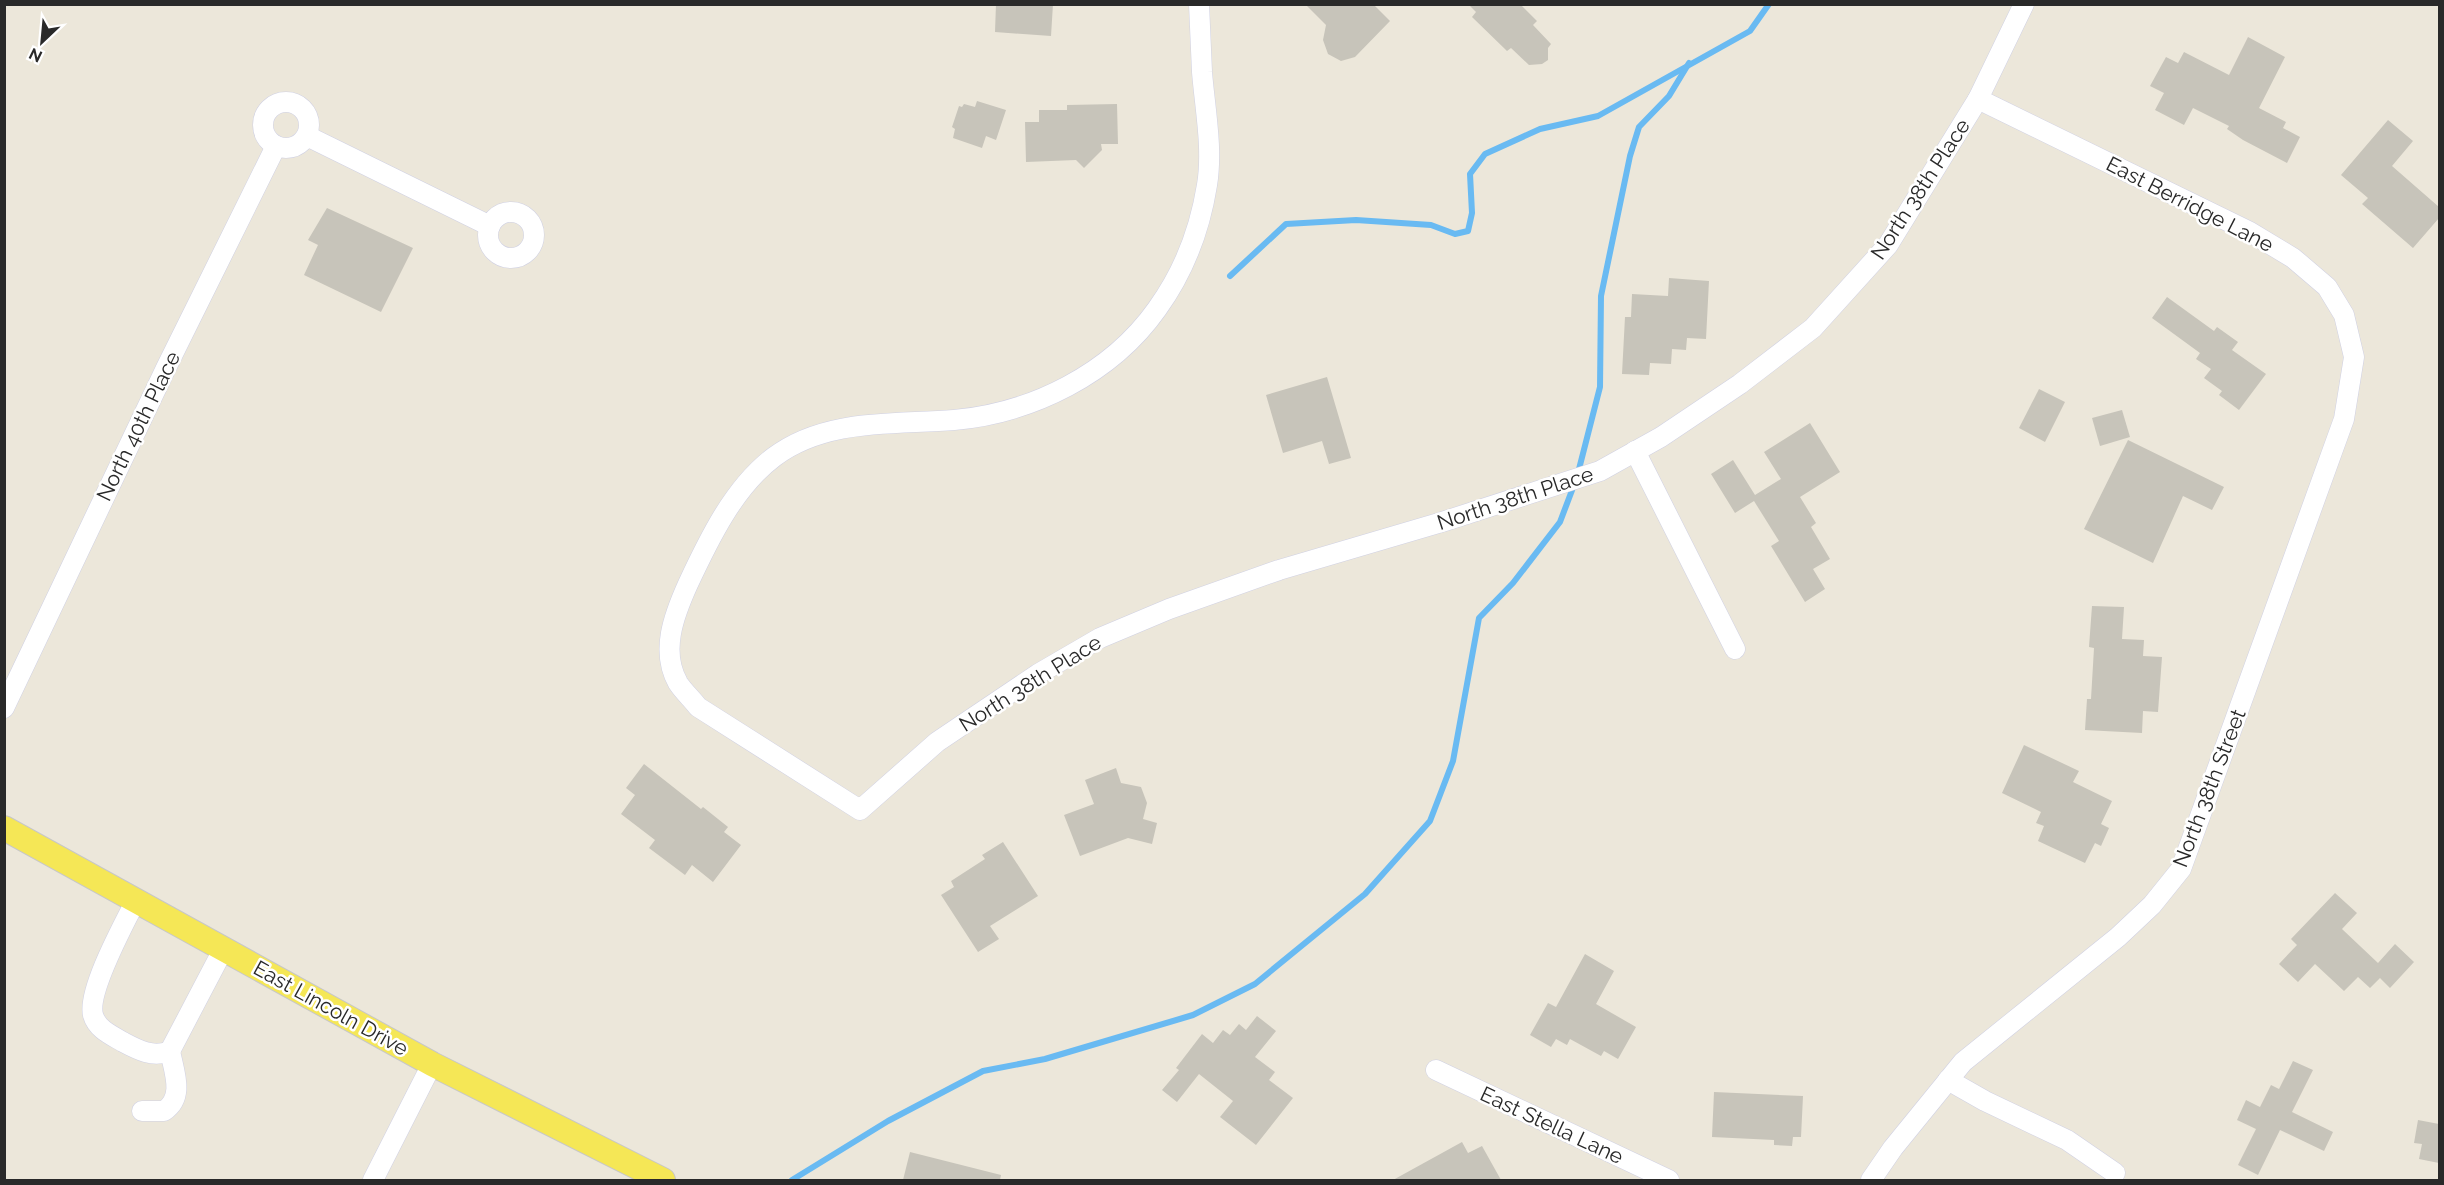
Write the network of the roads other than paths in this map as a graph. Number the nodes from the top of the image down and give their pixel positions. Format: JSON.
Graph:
{"nodes":[{"id":1,"x":1199,"y":4,"type":"edge"},
{"id":2,"x":2024,"y":4,"type":"edge"},
{"id":3,"x":1978,"y":99,"type":"junction"},
{"id":4,"x":307,"y":136,"type":"junction"},
{"id":5,"x":276,"y":146,"type":"junction"},
{"id":6,"x":490,"y":226,"type":"dead end"},
{"id":7,"x":2354,"y":357,"type":"joint"},
{"id":8,"x":1635,"y":451,"type":"junction"},
{"id":9,"x":1735,"y":649,"type":"dead end"},
{"id":10,"x":4,"y":708,"type":"edge"},
{"id":11,"x":4,"y":828,"type":"edge"},
{"id":12,"x":136,"y":900,"type":"junction"},
{"id":13,"x":224,"y":948,"type":"junction"},
{"id":14,"x":170,"y":1051,"type":"junction"},
{"id":15,"x":432,"y":1064,"type":"junction"},
{"id":16,"x":1436,"y":1070,"type":"dead end"},
{"id":17,"x":1948,"y":1080,"type":"junction"},
{"id":18,"x":142,"y":1111,"type":"dead end"},
{"id":19,"x":2115,"y":1178,"type":"edge"},
{"id":20,"x":373,"y":1180,"type":"edge"},
{"id":21,"x":663,"y":1180,"type":"edge"},
{"id":22,"x":1669,"y":1180,"type":"edge"},
{"id":23,"x":1871,"y":1180,"type":"edge"}],
"edges":[{"from":1,"to":8,"type":"street","name":"North 38th Place"},
{"from":2,"to":3,"type":"street","name":"North 38th Place"},
{"from":3,"to":7,"type":"street","name":"East Berridge Lane"},
{"from":3,"to":8,"type":"street","name":"North 38th Place"},
{"from":4,"to":5,"type":"street"},
{"from":4,"to":5,"type":"street"},
{"from":4,"to":6,"type":"street"},
{"from":5,"to":10,"type":"street","name":"North 40th Place"},
{"from":7,"to":17,"type":"street","name":"North 38th Street"},
{"from":8,"to":9,"type":"street"},
{"from":11,"to":12,"type":"main road","name":"East Lincoln Drive"},
{"from":12,"to":13,"type":"main road","name":"East Lincoln Drive"},
{"from":12,"to":14,"type":"street"},
{"from":13,"to":14,"type":"street"},
{"from":13,"to":15,"type":"main road","name":"East Lincoln Drive"},
{"from":14,"to":18,"type":"street"},
{"from":15,"to":20,"type":"street"},
{"from":15,"to":21,"type":"main road","name":"East Lincoln Drive"},
{"from":16,"to":22,"type":"street","name":"East Stella Lane"},
{"from":17,"to":19,"type":"street"},
{"from":17,"to":23,"type":"street","name":"North 38th Street"}]}
